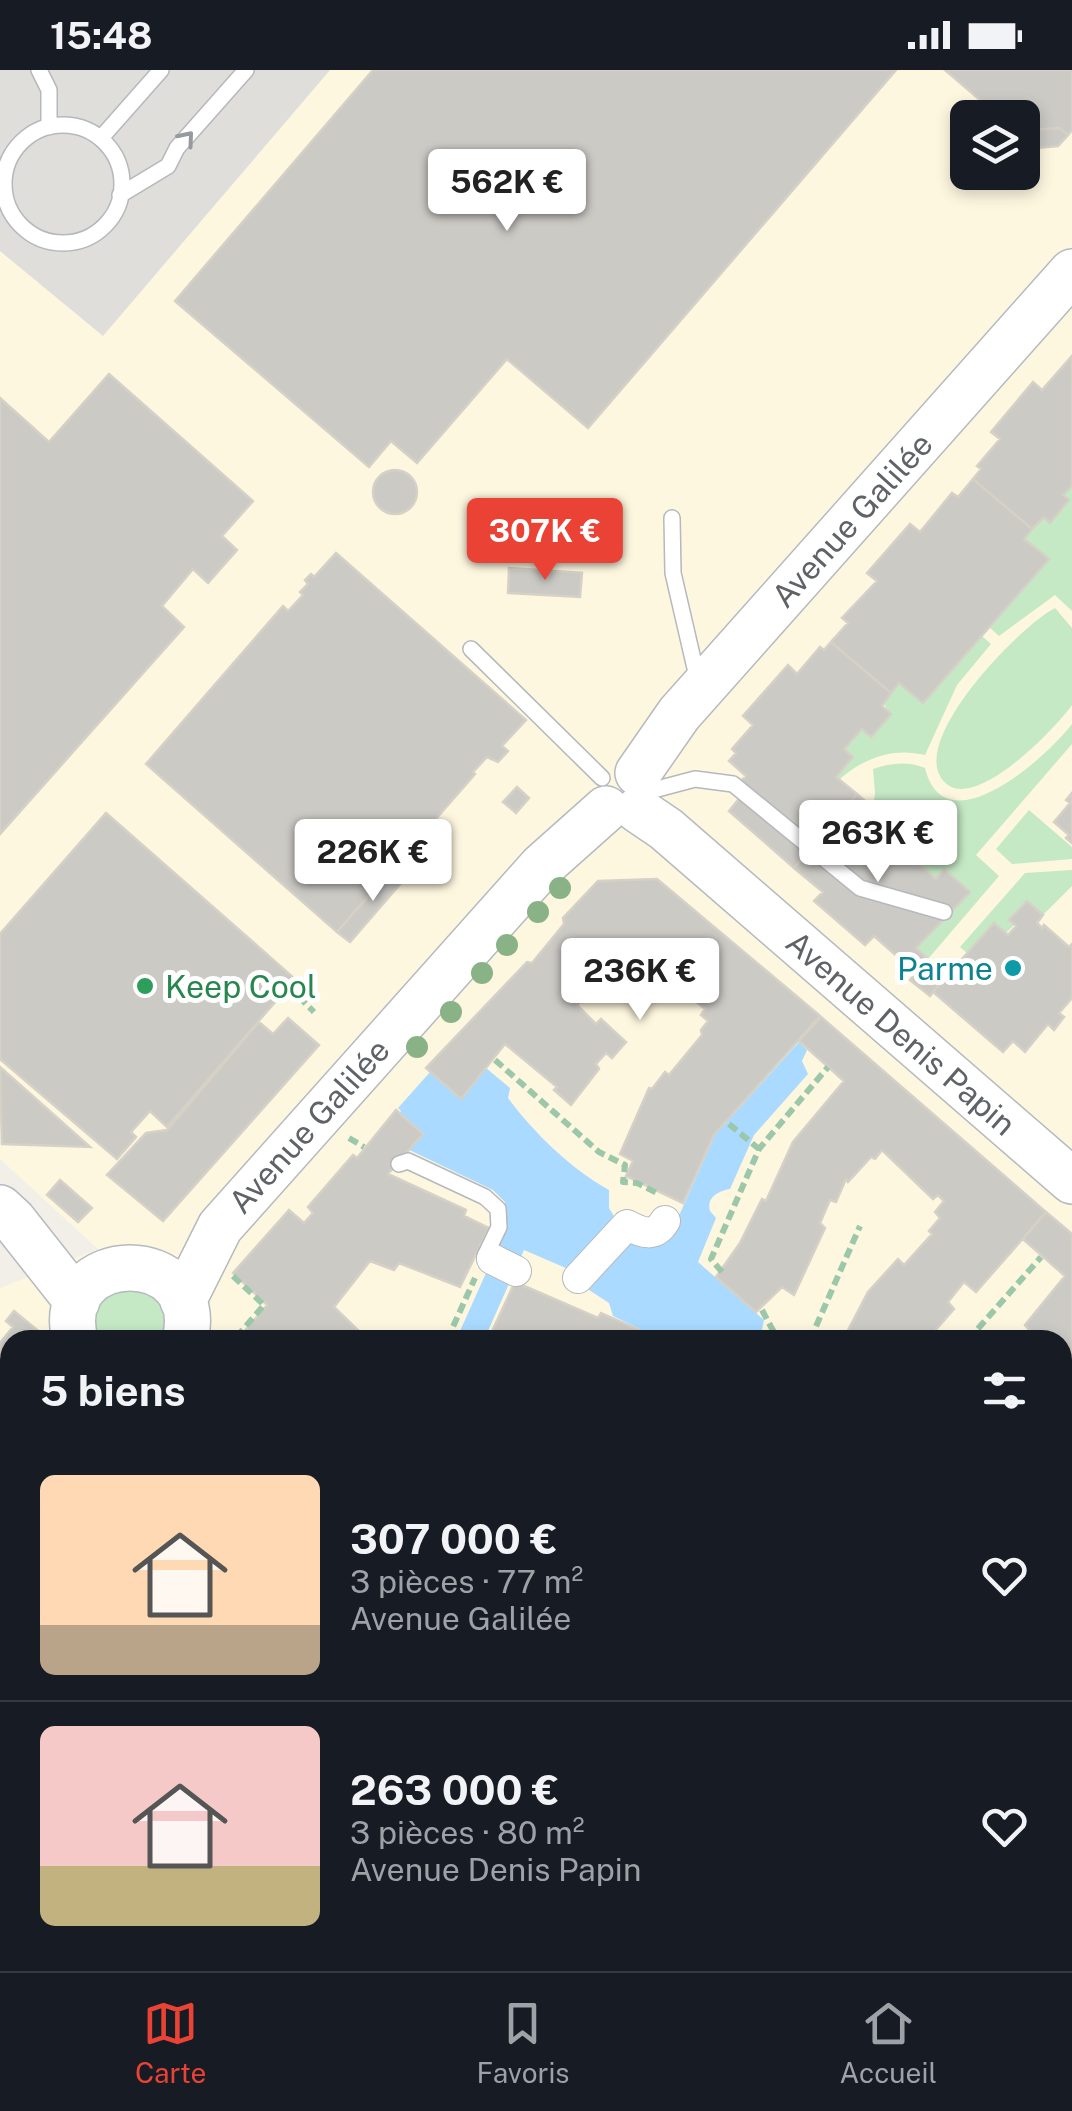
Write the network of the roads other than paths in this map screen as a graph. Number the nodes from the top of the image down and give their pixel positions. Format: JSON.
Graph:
{"nodes":[{"id":1,"x":38,"y":70,"type":"edge"},
{"id":2,"x":161,"y":70,"type":"edge"},
{"id":3,"x":246,"y":70,"type":"edge"},
{"id":4,"x":49,"y":127,"type":"junction"},
{"id":5,"x":101,"y":138,"type":"junction"},
{"id":6,"x":2,"y":180,"type":"edge"},
{"id":7,"x":120,"y":195,"type":"junction"},
{"id":8,"x":1072,"y":272,"type":"edge"},
{"id":9,"x":672,"y":518,"type":"dead end"},
{"id":10,"x":470,"y":649,"type":"dead end"},
{"id":11,"x":700,"y":690,"type":"junction"},
{"id":12,"x":626,"y":792,"type":"junction"},
{"id":13,"x":944,"y":912,"type":"dead end"},
{"id":14,"x":398,"y":1164,"type":"dead end"},
{"id":15,"x":1072,"y":1181,"type":"edge"},
{"id":16,"x":7,"y":1214,"type":"edge"},
{"id":17,"x":665,"y":1221,"type":"road end"},
{"id":18,"x":220,"y":1226,"type":"junction"},
{"id":19,"x":497,"y":1262,"type":"road end"},
{"id":20,"x":130,"y":1270,"type":"junction"},
{"id":21,"x":578,"y":1278,"type":"dead end"},
{"id":22,"x":197,"y":1309,"type":"edge"},
{"id":23,"x":76,"y":1321,"type":"edge"}],
"edges":[{"from":1,"to":4,"type":"lane"},
{"from":2,"to":5,"type":"lane"},
{"from":7,"to":3,"type":"lane","one_way":true},
{"from":4,"to":5,"type":"lane"},
{"from":4,"to":6,"type":"lane"},
{"from":5,"to":7,"type":"lane"},
{"from":6,"to":7,"type":"lane"},
{"from":8,"to":11,"type":"main road","name":"Avenue Galilée"},
{"from":9,"to":11,"type":"lane"},
{"from":10,"to":12,"type":"lane"},
{"from":11,"to":12,"type":"main road","name":"Avenue Galilée"},
{"from":12,"to":13,"type":"lane"},
{"from":12,"to":15,"type":"main road","name":"Avenue Denis Papin"},
{"from":12,"to":18,"type":"main road","name":"Avenue Galilée"},
{"from":14,"to":19,"type":"lane"},
{"from":16,"to":20,"type":"main road"},
{"from":16,"to":23,"type":"main road"},
{"from":17,"to":21,"type":"street"},
{"from":18,"to":20,"type":"main road","name":"Avenue Galilée"},
{"from":18,"to":22,"type":"main road","name":"Avenue Galilée"},
{"from":20,"to":22,"type":"main road"},
{"from":20,"to":23,"type":"main road","name":"Avenue Galilée"}]}
